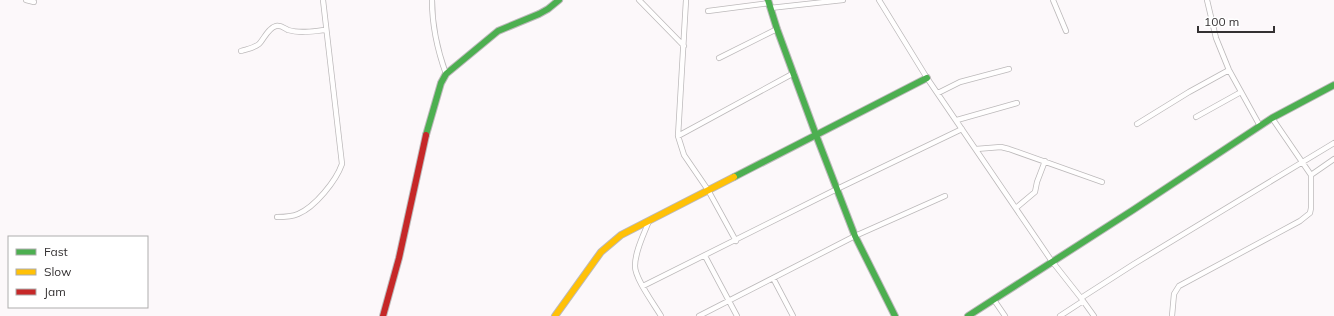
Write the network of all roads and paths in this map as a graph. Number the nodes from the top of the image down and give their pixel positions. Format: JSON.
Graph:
{"nodes":[{"id":1,"x":26,"y":0,"type":"edge"},
{"id":2,"x":323,"y":0,"type":"edge"},
{"id":3,"x":432,"y":0,"type":"edge"},
{"id":4,"x":559,"y":0,"type":"edge"},
{"id":5,"x":639,"y":0,"type":"edge"},
{"id":6,"x":686,"y":0,"type":"edge"},
{"id":7,"x":843,"y":0,"type":"edge"},
{"id":8,"x":879,"y":0,"type":"edge"},
{"id":9,"x":1053,"y":0,"type":"edge"},
{"id":10,"x":1207,"y":0,"type":"edge"},
{"id":11,"x":34,"y":2,"type":"dead end"},
{"id":12,"x":769,"y":4,"type":"edge"},
{"id":13,"x":708,"y":11,"type":"dead end"},
{"id":14,"x":777,"y":29,"type":"junction"},
{"id":15,"x":326,"y":30,"type":"junction"},
{"id":16,"x":1066,"y":31,"type":"dead end"},
{"id":17,"x":684,"y":46,"type":"junction"},
{"id":18,"x":241,"y":51,"type":"dead end"},
{"id":19,"x":719,"y":58,"type":"dead end"},
{"id":20,"x":1009,"y":69,"type":"dead end"},
{"id":21,"x":1229,"y":70,"type":"junction"},
{"id":22,"x":794,"y":73,"type":"junction"},
{"id":23,"x":446,"y":74,"type":"junction"},
{"id":24,"x":928,"y":78,"type":"junction"},
{"id":25,"x":1334,"y":85,"type":"edge"},
{"id":26,"x":1241,"y":92,"type":"junction"},
{"id":27,"x":938,"y":94,"type":"junction"},
{"id":28,"x":1018,"y":103,"type":"dead end"},
{"id":29,"x":1196,"y":117,"type":"dead end"},
{"id":30,"x":1272,"y":118,"type":"junction"},
{"id":31,"x":956,"y":120,"type":"junction"},
{"id":32,"x":1137,"y":124,"type":"dead end"},
{"id":33,"x":1260,"y":126,"type":"junction"},
{"id":34,"x":962,"y":129,"type":"junction"},
{"id":35,"x":816,"y":135,"type":"junction"},
{"id":36,"x":678,"y":136,"type":"junction"},
{"id":37,"x":1334,"y":143,"type":"edge"},
{"id":38,"x":976,"y":149,"type":"junction"},
{"id":39,"x":1334,"y":159,"type":"edge"},
{"id":40,"x":1045,"y":161,"type":"junction"},
{"id":41,"x":1302,"y":162,"type":"junction"},
{"id":42,"x":1311,"y":175,"type":"junction"},
{"id":43,"x":1102,"y":182,"type":"dead end"},
{"id":44,"x":837,"y":189,"type":"junction"},
{"id":45,"x":708,"y":190,"type":"junction"},
{"id":46,"x":945,"y":196,"type":"dead end"},
{"id":47,"x":1016,"y":208,"type":"junction"},
{"id":48,"x":276,"y":217,"type":"dead end"},
{"id":49,"x":649,"y":220,"type":"junction"},
{"id":50,"x":855,"y":236,"type":"junction"},
{"id":51,"x":736,"y":241,"type":"junction"},
{"id":52,"x":706,"y":256,"type":"junction"},
{"id":53,"x":1052,"y":262,"type":"junction"},
{"id":54,"x":773,"y":278,"type":"junction"},
{"id":55,"x":643,"y":286,"type":"junction"},
{"id":56,"x":729,"y":300,"type":"junction"},
{"id":57,"x":994,"y":300,"type":"junction"},
{"id":58,"x":1082,"y":300,"type":"junction"},
{"id":59,"x":384,"y":316,"type":"edge"},
{"id":60,"x":555,"y":316,"type":"edge"},
{"id":61,"x":661,"y":316,"type":"edge"},
{"id":62,"x":699,"y":316,"type":"edge"},
{"id":63,"x":737,"y":316,"type":"edge"},
{"id":64,"x":793,"y":316,"type":"edge"},
{"id":65,"x":894,"y":316,"type":"edge"},
{"id":66,"x":968,"y":316,"type":"edge"},
{"id":67,"x":1005,"y":316,"type":"edge"},
{"id":68,"x":1060,"y":316,"type":"edge"},
{"id":69,"x":1094,"y":316,"type":"edge"},
{"id":70,"x":1172,"y":316,"type":"edge"}],
"edges":[{"from":1,"to":11,"type":"street"},
{"from":2,"to":15,"type":"street"},
{"from":3,"to":23,"type":"street"},
{"from":4,"to":23,"type":"street"},
{"from":5,"to":17,"type":"street"},
{"from":6,"to":17,"type":"street"},
{"from":7,"to":12,"type":"street"},
{"from":8,"to":24,"type":"street"},
{"from":9,"to":16,"type":"street"},
{"from":10,"to":21,"type":"street"},
{"from":12,"to":13,"type":"street"},
{"from":12,"to":14,"type":"street"},
{"from":14,"to":19,"type":"street"},
{"from":14,"to":22,"type":"street"},
{"from":15,"to":18,"type":"street"},
{"from":15,"to":48,"type":"street"},
{"from":17,"to":36,"type":"street"},
{"from":20,"to":27,"type":"street"},
{"from":21,"to":26,"type":"street"},
{"from":21,"to":32,"type":"street"},
{"from":22,"to":35,"type":"street"},
{"from":22,"to":36,"type":"street"},
{"from":23,"to":59,"type":"street"},
{"from":24,"to":27,"type":"street"},
{"from":24,"to":35,"type":"street"},
{"from":25,"to":30,"type":"street"},
{"from":26,"to":29,"type":"street"},
{"from":26,"to":33,"type":"street"},
{"from":27,"to":31,"type":"street"},
{"from":28,"to":31,"type":"street"},
{"from":30,"to":33,"type":"street"},
{"from":30,"to":41,"type":"street"},
{"from":31,"to":34,"type":"street"},
{"from":33,"to":53,"type":"street"},
{"from":34,"to":38,"type":"street"},
{"from":34,"to":44,"type":"street"},
{"from":35,"to":44,"type":"street"},
{"from":35,"to":45,"type":"street"},
{"from":36,"to":45,"type":"street"},
{"from":37,"to":41,"type":"street"},
{"from":38,"to":40,"type":"street"},
{"from":38,"to":47,"type":"street"},
{"from":39,"to":42,"type":"street"},
{"from":40,"to":43,"type":"street"},
{"from":40,"to":47,"type":"street"},
{"from":41,"to":42,"type":"street"},
{"from":41,"to":58,"type":"street"},
{"from":42,"to":70,"type":"street"},
{"from":44,"to":50,"type":"street"},
{"from":44,"to":51,"type":"street"},
{"from":45,"to":49,"type":"street"},
{"from":45,"to":51,"type":"street"},
{"from":46,"to":50,"type":"street"},
{"from":47,"to":53,"type":"street"},
{"from":49,"to":55,"type":"street"},
{"from":49,"to":60,"type":"street"},
{"from":50,"to":54,"type":"street"},
{"from":50,"to":65,"type":"street"},
{"from":51,"to":52,"type":"street"},
{"from":52,"to":55,"type":"street"},
{"from":52,"to":56,"type":"street"},
{"from":53,"to":57,"type":"street"},
{"from":53,"to":58,"type":"street"},
{"from":54,"to":56,"type":"street"},
{"from":54,"to":64,"type":"street"},
{"from":55,"to":61,"type":"street"},
{"from":56,"to":62,"type":"street"},
{"from":56,"to":63,"type":"street"},
{"from":57,"to":66,"type":"street"},
{"from":57,"to":67,"type":"street"},
{"from":58,"to":68,"type":"street"},
{"from":58,"to":69,"type":"street"}]}
